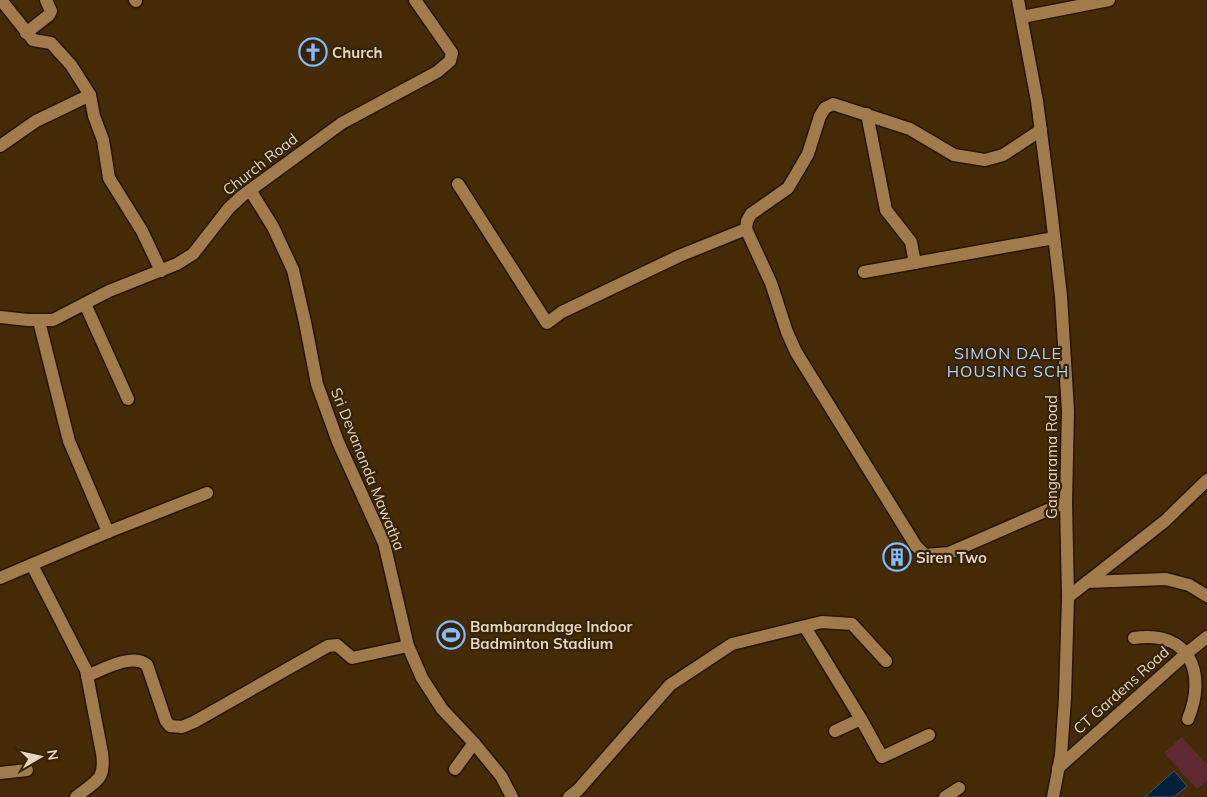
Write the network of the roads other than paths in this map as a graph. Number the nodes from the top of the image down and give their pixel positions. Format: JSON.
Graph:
{"nodes":[{"id":1,"x":1,"y":0,"type":"edge"},
{"id":2,"x":46,"y":0,"type":"edge"},
{"id":3,"x":415,"y":0,"type":"edge"},
{"id":4,"x":1018,"y":0,"type":"edge"},
{"id":5,"x":1109,"y":0,"type":"edge"},
{"id":6,"x":1022,"y":17,"type":"junction"},
{"id":7,"x":26,"y":33,"type":"junction"},
{"id":8,"x":90,"y":95,"type":"junction"},
{"id":9,"x":867,"y":114,"type":"junction"},
{"id":10,"x":1041,"y":130,"type":"junction"},
{"id":11,"x":0,"y":146,"type":"edge"},
{"id":12,"x":458,"y":184,"type":"dead end"},
{"id":13,"x":250,"y":190,"type":"junction"},
{"id":14,"x":746,"y":228,"type":"junction"},
{"id":15,"x":1054,"y":238,"type":"junction"},
{"id":16,"x":915,"y":263,"type":"junction"},
{"id":17,"x":161,"y":271,"type":"junction"},
{"id":18,"x":864,"y":272,"type":"dead end"},
{"id":19,"x":85,"y":304,"type":"junction"},
{"id":20,"x":0,"y":317,"type":"edge"},
{"id":21,"x":39,"y":320,"type":"junction"},
{"id":22,"x":128,"y":399,"type":"dead end"},
{"id":23,"x":1207,"y":480,"type":"edge"},
{"id":24,"x":207,"y":493,"type":"dead end"},
{"id":25,"x":1066,"y":502,"type":"junction"},
{"id":26,"x":108,"y":532,"type":"junction"},
{"id":27,"x":32,"y":565,"type":"junction"},
{"id":28,"x":0,"y":578,"type":"edge"},
{"id":29,"x":1087,"y":582,"type":"junction"},
{"id":30,"x":1207,"y":596,"type":"edge"},
{"id":31,"x":1068,"y":597,"type":"junction"},
{"id":32,"x":805,"y":626,"type":"junction"},
{"id":33,"x":1207,"y":637,"type":"edge"},
{"id":34,"x":1134,"y":638,"type":"dead end"},
{"id":35,"x":408,"y":646,"type":"junction"},
{"id":36,"x":1187,"y":653,"type":"junction"},
{"id":37,"x":886,"y":661,"type":"dead end"},
{"id":38,"x":87,"y":676,"type":"junction"},
{"id":39,"x":861,"y":719,"type":"junction"},
{"id":40,"x":1188,"y":719,"type":"dead end"},
{"id":41,"x":835,"y":731,"type":"dead end"},
{"id":42,"x":929,"y":735,"type":"dead end"},
{"id":43,"x":474,"y":742,"type":"junction"},
{"id":44,"x":455,"y":768,"type":"dead end"},
{"id":45,"x":1058,"y":768,"type":"junction"},
{"id":46,"x":27,"y":770,"type":"dead end"},
{"id":47,"x":0,"y":773,"type":"edge"},
{"id":48,"x":959,"y":788,"type":"dead end"},
{"id":49,"x":76,"y":797,"type":"edge"},
{"id":50,"x":512,"y":797,"type":"edge"},
{"id":51,"x":569,"y":797,"type":"edge"},
{"id":52,"x":945,"y":797,"type":"edge"},
{"id":53,"x":1053,"y":797,"type":"edge"}],
"edges":[{"from":1,"to":7,"type":"street"},
{"from":2,"to":7,"type":"street"},
{"from":3,"to":13,"type":"street","name":"Church Road"},
{"from":4,"to":6,"type":"street","name":"Gangarama Road"},
{"from":5,"to":6,"type":"street"},
{"from":6,"to":10,"type":"street","name":"Gangarama Road"},
{"from":7,"to":8,"type":"street"},
{"from":8,"to":11,"type":"street"},
{"from":8,"to":17,"type":"street"},
{"from":9,"to":10,"type":"street"},
{"from":9,"to":14,"type":"street"},
{"from":9,"to":16,"type":"street"},
{"from":10,"to":15,"type":"street","name":"Gangarama Road"},
{"from":12,"to":14,"type":"street"},
{"from":13,"to":17,"type":"street","name":"Church Road"},
{"from":13,"to":35,"type":"street","name":"Sri Devananda Mawatha"},
{"from":14,"to":25,"type":"street"},
{"from":15,"to":16,"type":"street"},
{"from":15,"to":25,"type":"street","name":"Gangarama Road"},
{"from":16,"to":18,"type":"street"},
{"from":17,"to":19,"type":"street","name":"Church Road"},
{"from":19,"to":21,"type":"street","name":"Church Road"},
{"from":19,"to":22,"type":"street"},
{"from":20,"to":21,"type":"street","name":"Church Road"},
{"from":21,"to":26,"type":"street"},
{"from":23,"to":29,"type":"street"},
{"from":24,"to":26,"type":"street"},
{"from":25,"to":31,"type":"street","name":"Gangarama Road"},
{"from":26,"to":27,"type":"street"},
{"from":27,"to":28,"type":"street"},
{"from":27,"to":38,"type":"street"},
{"from":29,"to":30,"type":"street"},
{"from":29,"to":31,"type":"street"},
{"from":31,"to":45,"type":"street","name":"Gangarama Road"},
{"from":32,"to":37,"type":"street"},
{"from":32,"to":39,"type":"street"},
{"from":32,"to":51,"type":"street"},
{"from":33,"to":36,"type":"street","name":"CT Gardens Road"},
{"from":34,"to":36,"type":"street"},
{"from":35,"to":38,"type":"street"},
{"from":35,"to":43,"type":"street","name":"Sri Devananda Mawatha"},
{"from":36,"to":40,"type":"street"},
{"from":36,"to":45,"type":"street","name":"CT Gardens Road"},
{"from":38,"to":49,"type":"street"},
{"from":39,"to":41,"type":"street"},
{"from":39,"to":42,"type":"street"},
{"from":43,"to":44,"type":"street"},
{"from":43,"to":50,"type":"street","name":"Sri Devananda Mawatha"},
{"from":45,"to":53,"type":"street","name":"Gangarama Road"},
{"from":46,"to":47,"type":"street"},
{"from":48,"to":52,"type":"street"}]}
